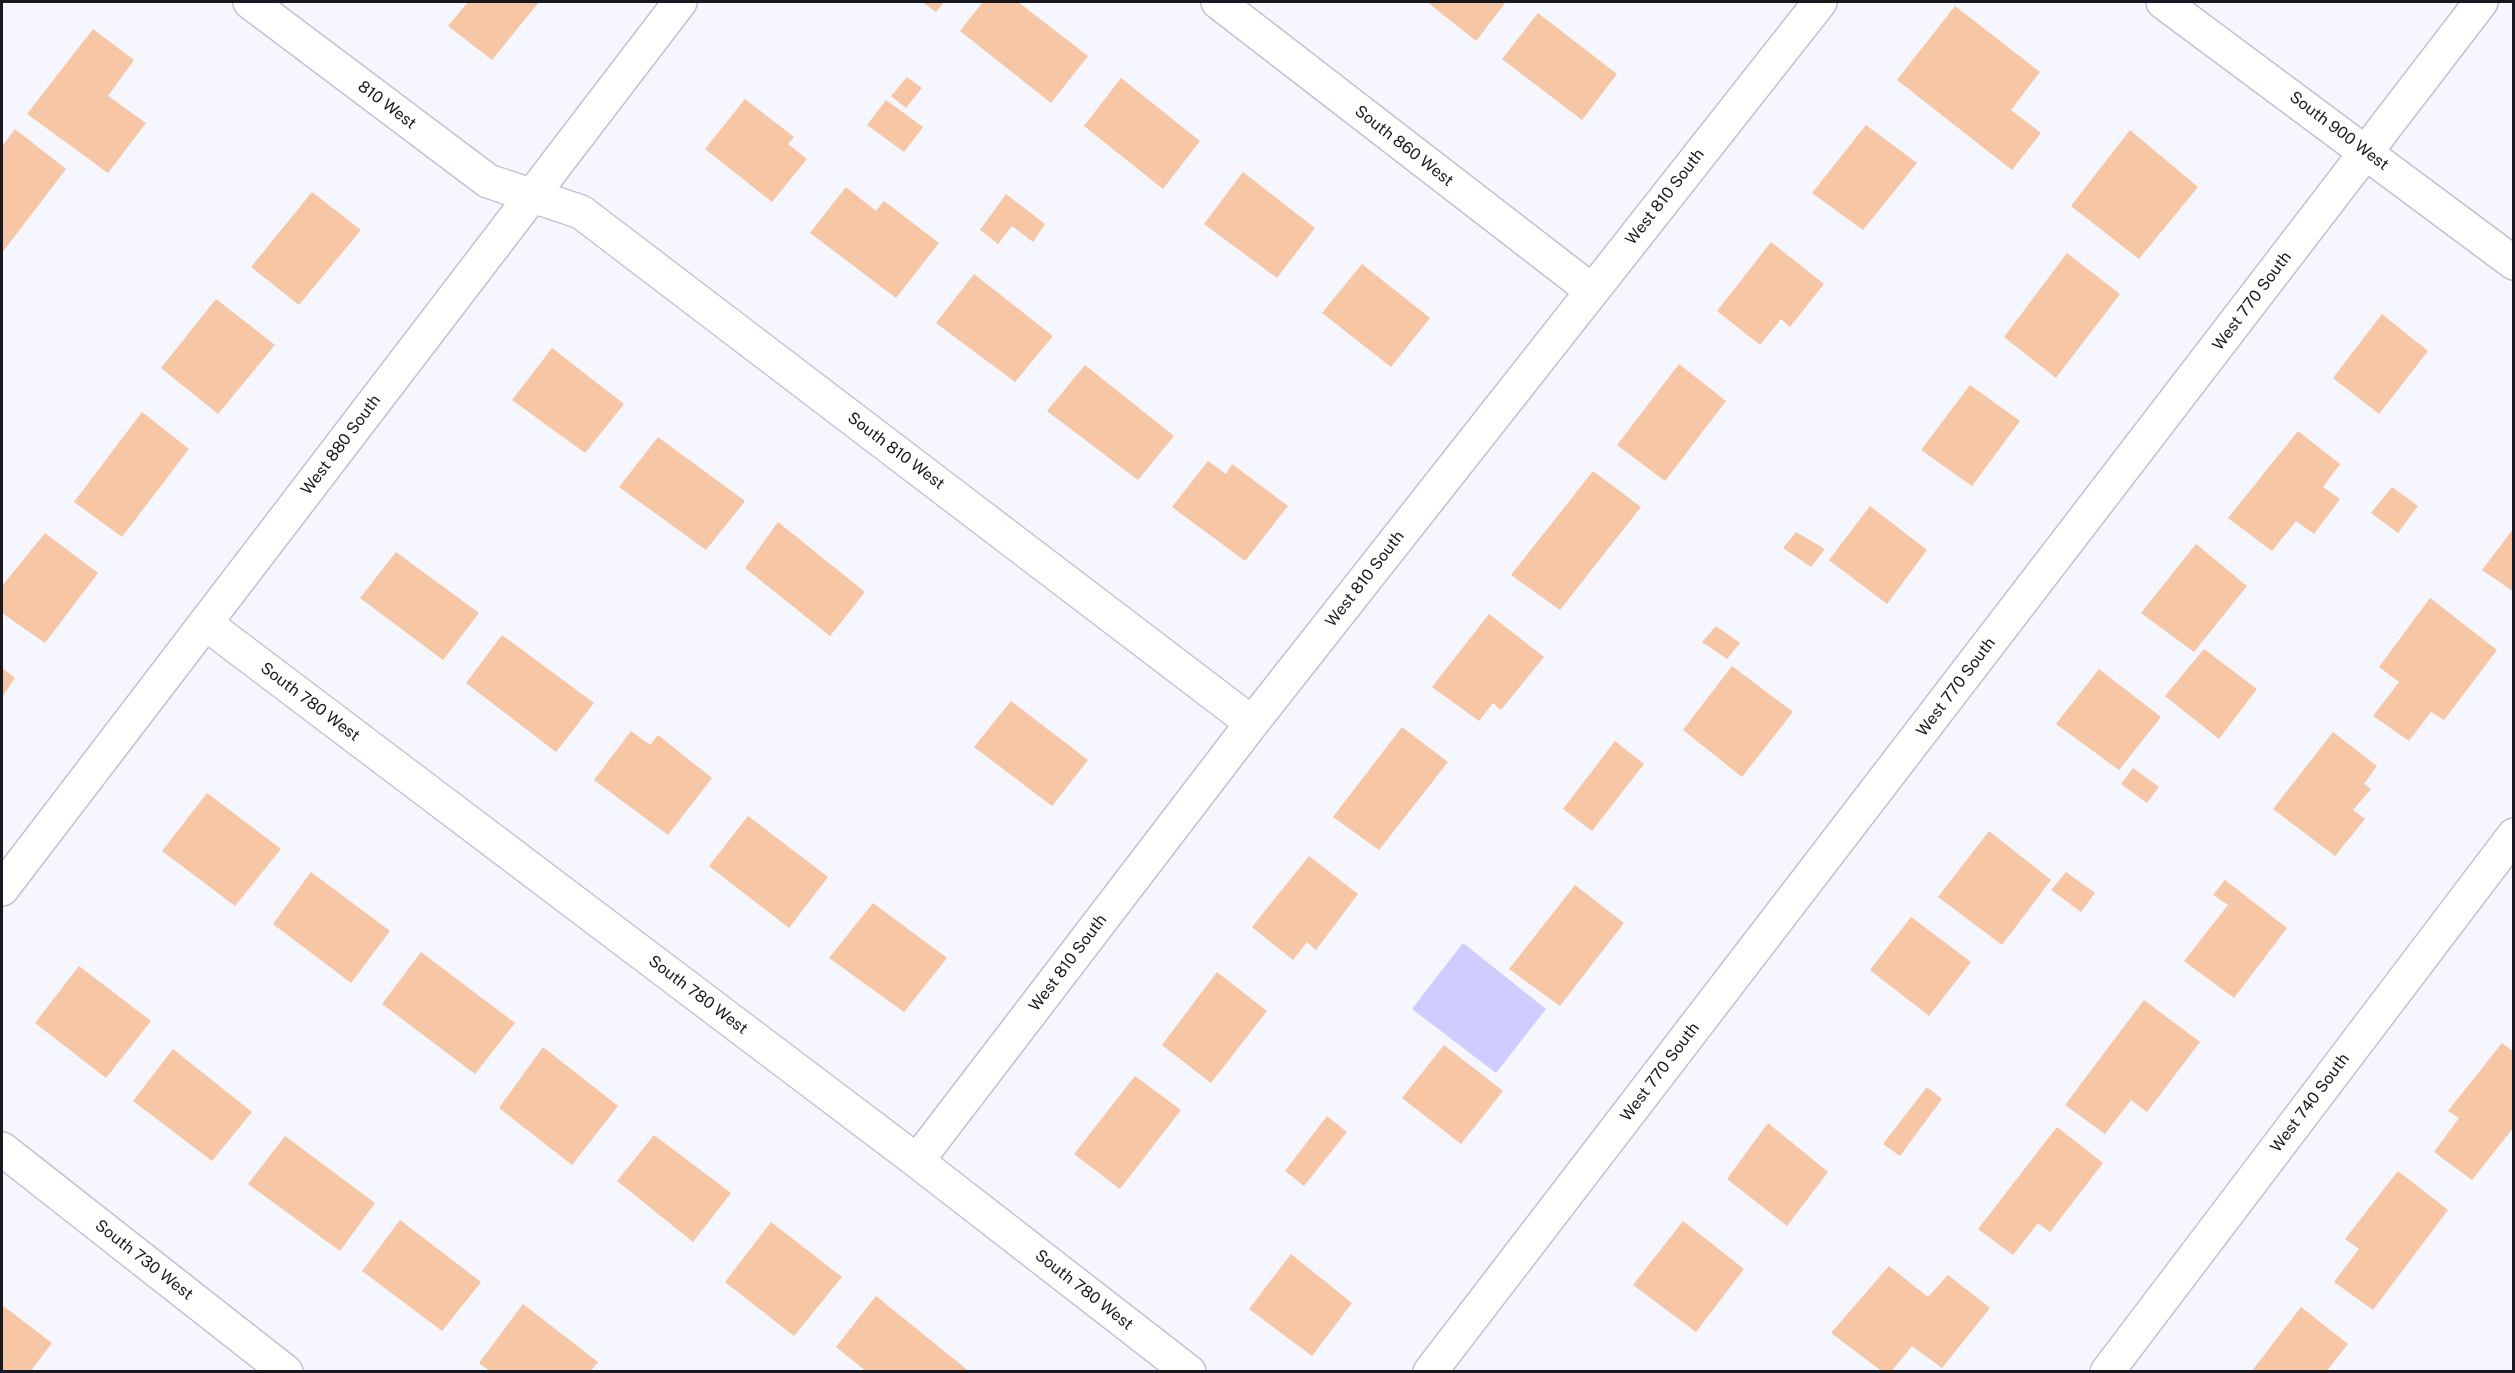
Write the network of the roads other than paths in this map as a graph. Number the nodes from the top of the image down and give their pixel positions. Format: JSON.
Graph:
{"nodes":[{"id":1,"x":250,"y":2,"type":"edge"},
{"id":2,"x":680,"y":2,"type":"edge"},
{"id":3,"x":1218,"y":2,"type":"edge"},
{"id":4,"x":1820,"y":2,"type":"edge"},
{"id":5,"x":2163,"y":2,"type":"edge"},
{"id":6,"x":2481,"y":2,"type":"edge"},
{"id":7,"x":2366,"y":151,"type":"junction"},
{"id":8,"x":532,"y":196,"type":"junction"},
{"id":9,"x":2514,"y":263,"type":"edge"},
{"id":10,"x":1591,"y":290,"type":"junction"},
{"id":11,"x":205,"y":623,"type":"junction"},
{"id":12,"x":1252,"y":723,"type":"junction"},
{"id":13,"x":2514,"y":835,"type":"edge"},
{"id":14,"x":2,"y":889,"type":"edge"},
{"id":15,"x":2,"y":1149,"type":"edge"},
{"id":16,"x":917,"y":1161,"type":"junction"},
{"id":17,"x":286,"y":1371,"type":"edge"},
{"id":18,"x":1189,"y":1371,"type":"edge"},
{"id":19,"x":1430,"y":1371,"type":"edge"},
{"id":20,"x":2107,"y":1371,"type":"edge"}],
"edges":[{"from":1,"to":8,"type":"street","name":"810 West"},
{"from":2,"to":8,"type":"street","name":"West 880 South"},
{"from":3,"to":10,"type":"street","name":"South 860 West"},
{"from":4,"to":10,"type":"street","name":"West 810 South"},
{"from":5,"to":7,"type":"street","name":"South 900 West"},
{"from":6,"to":7,"type":"street","name":"West 770 South"},
{"from":7,"to":9,"type":"street","name":"South 900 West"},
{"from":7,"to":19,"type":"street","name":"West 770 South"},
{"from":8,"to":11,"type":"street","name":"West 880 South"},
{"from":8,"to":12,"type":"street","name":"South 810 West"},
{"from":10,"to":12,"type":"street","name":"West 810 South"},
{"from":11,"to":14,"type":"street","name":"West 880 South"},
{"from":11,"to":16,"type":"street","name":"South 780 West"},
{"from":12,"to":16,"type":"street","name":"West 810 South"},
{"from":13,"to":20,"type":"street","name":"West 740 South"},
{"from":15,"to":17,"type":"street","name":"South 730 West"},
{"from":16,"to":18,"type":"street","name":"South 780 West"}]}
